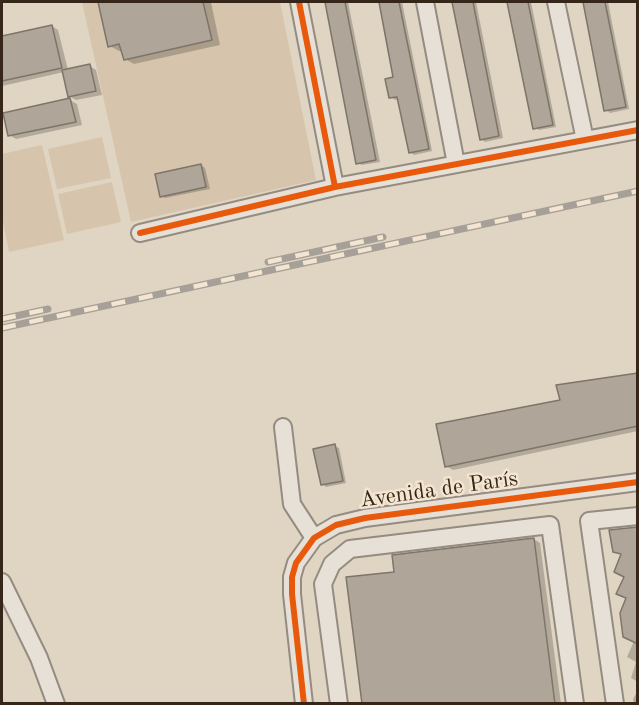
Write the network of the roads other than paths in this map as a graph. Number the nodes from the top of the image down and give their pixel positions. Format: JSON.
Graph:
{"nodes":[{"id":1,"x":299,"y":2,"type":"edge"},
{"id":2,"x":425,"y":2,"type":"edge"},
{"id":3,"x":556,"y":2,"type":"edge"},
{"id":4,"x":638,"y":130,"type":"edge"},
{"id":5,"x":585,"y":140,"type":"junction"},
{"id":6,"x":456,"y":164,"type":"junction"},
{"id":7,"x":335,"y":187,"type":"junction"},
{"id":8,"x":140,"y":233,"type":"dead end"},
{"id":9,"x":283,"y":427,"type":"dead end"},
{"id":10,"x":638,"y":482,"type":"edge"},
{"id":11,"x":638,"y":516,"type":"edge"},
{"id":12,"x":314,"y":538,"type":"junction"},
{"id":13,"x":2,"y":582,"type":"edge"},
{"id":14,"x":56,"y":704,"type":"edge"},
{"id":15,"x":304,"y":704,"type":"edge"},
{"id":16,"x":339,"y":704,"type":"edge"},
{"id":17,"x":575,"y":704,"type":"edge"},
{"id":18,"x":615,"y":704,"type":"edge"}],
"edges":[{"from":1,"to":7,"type":"street"},
{"from":2,"to":6,"type":"street"},
{"from":3,"to":5,"type":"street"},
{"from":4,"to":5,"type":"street"},
{"from":5,"to":6,"type":"street"},
{"from":6,"to":7,"type":"street"},
{"from":7,"to":8,"type":"street"},
{"from":9,"to":12,"type":"street"},
{"from":10,"to":12,"type":"street","name":"Avenida de París"},
{"from":11,"to":18,"type":"street"},
{"from":12,"to":15,"type":"street","name":"Avenida de París"},
{"from":13,"to":14,"type":"street"},
{"from":16,"to":17,"type":"street"}]}
